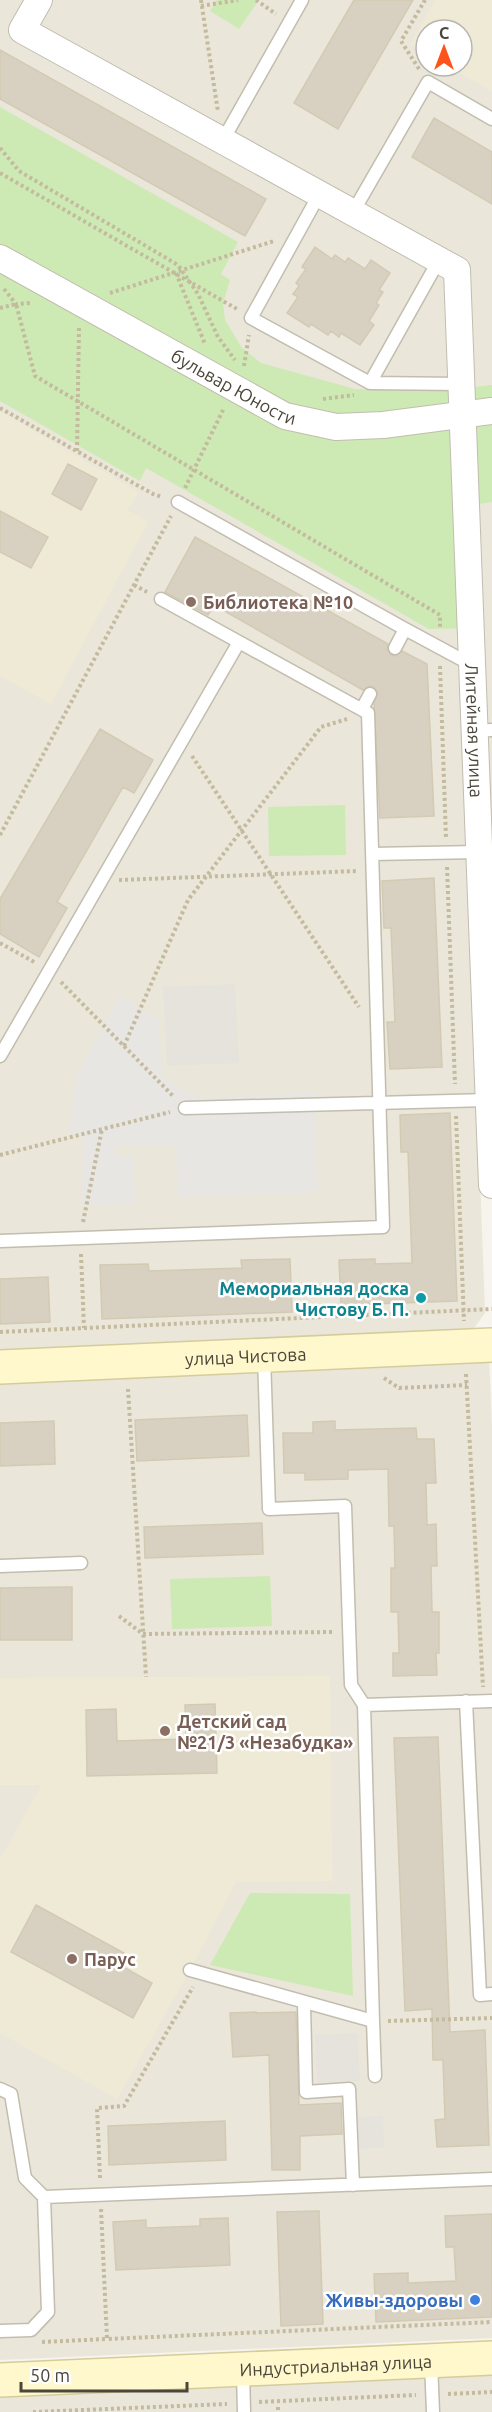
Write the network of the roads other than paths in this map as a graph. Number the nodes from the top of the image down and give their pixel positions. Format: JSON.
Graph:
{"nodes":[{"id":1,"x":39,"y":0,"type":"edge"},
{"id":2,"x":302,"y":0,"type":"edge"},
{"id":3,"x":492,"y":119,"type":"edge"},
{"id":4,"x":223,"y":140,"type":"junction"},
{"id":5,"x":320,"y":193,"type":"junction"},
{"id":6,"x":353,"y":212,"type":"junction"},
{"id":7,"x":0,"y":258,"type":"edge"},
{"id":8,"x":439,"y":260,"type":"junction"},
{"id":9,"x":370,"y":383,"type":"junction"},
{"id":10,"x":460,"y":384,"type":"junction"},
{"id":11,"x":492,"y":411,"type":"edge"},
{"id":12,"x":461,"y":415,"type":"junction"},
{"id":13,"x":178,"y":502,"type":"road end"},
{"id":14,"x":161,"y":599,"type":"dead end"},
{"id":15,"x":405,"y":629,"type":"junction"},
{"id":16,"x":239,"y":642,"type":"junction"},
{"id":17,"x":396,"y":648,"type":"dead end"},
{"id":18,"x":470,"y":664,"type":"junction"},
{"id":19,"x":370,"y":694,"type":"dead end"},
{"id":20,"x":365,"y":711,"type":"junction"},
{"id":21,"x":483,"y":731,"type":"edge"},
{"id":22,"x":483,"y":776,"type":"edge"},
{"id":23,"x":478,"y":852,"type":"junction"},
{"id":24,"x":372,"y":854,"type":"junction"},
{"id":25,"x":0,"y":1056,"type":"edge"},
{"id":26,"x":488,"y":1100,"type":"junction"},
{"id":27,"x":380,"y":1104,"type":"junction"},
{"id":28,"x":185,"y":1108,"type":"road end"},
{"id":29,"x":492,"y":1185,"type":"edge"},
{"id":30,"x":0,"y":1241,"type":"edge"},
{"id":31,"x":478,"y":1346,"type":"edge"},
{"id":32,"x":264,"y":1355,"type":"junction"},
{"id":33,"x":0,"y":1367,"type":"edge"},
{"id":34,"x":81,"y":1563,"type":"dead end"},
{"id":35,"x":0,"y":1566,"type":"edge"},
{"id":36,"x":466,"y":1701,"type":"junction"},
{"id":37,"x":488,"y":1701,"type":"edge"},
{"id":38,"x":364,"y":1705,"type":"junction"},
{"id":39,"x":196,"y":1972,"type":"road end"},
{"id":40,"x":492,"y":1994,"type":"edge"},
{"id":41,"x":304,"y":2003,"type":"junction"},
{"id":42,"x":373,"y":2021,"type":"junction"},
{"id":43,"x":375,"y":2076,"type":"dead end"},
{"id":44,"x":0,"y":2089,"type":"edge"},
{"id":45,"x":492,"y":2179,"type":"edge"},
{"id":46,"x":353,"y":2185,"type":"junction"},
{"id":47,"x":44,"y":2197,"type":"junction"},
{"id":48,"x":0,"y":2331,"type":"edge"},
{"id":49,"x":492,"y":2358,"type":"edge"},
{"id":50,"x":431,"y":2361,"type":"junction"},
{"id":51,"x":243,"y":2369,"type":"junction"},
{"id":52,"x":0,"y":2380,"type":"edge"},
{"id":53,"x":244,"y":2412,"type":"edge"},
{"id":54,"x":433,"y":2412,"type":"edge"}],
"edges":[{"from":1,"to":4,"type":"street"},
{"from":2,"to":4,"type":"lane"},
{"from":3,"to":6,"type":"lane"},
{"from":4,"to":5,"type":"street"},
{"from":5,"to":6,"type":"street"},
{"from":5,"to":9,"type":"lane"},
{"from":6,"to":8,"type":"street"},
{"from":7,"to":12,"type":"street","name":"бульвар Юности"},
{"from":8,"to":9,"type":"lane"},
{"from":8,"to":10,"type":"street","name":"Литейная улица"},
{"from":9,"to":10,"type":"lane"},
{"from":10,"to":12,"type":"street","name":"Литейная улица"},
{"from":11,"to":12,"type":"street","name":"бульвар Юности"},
{"from":12,"to":18,"type":"street","name":"Литейная улица"},
{"from":13,"to":15,"type":"lane"},
{"from":14,"to":16,"type":"lane"},
{"from":15,"to":17,"type":"lane"},
{"from":15,"to":18,"type":"lane"},
{"from":16,"to":20,"type":"lane"},
{"from":16,"to":25,"type":"lane"},
{"from":18,"to":21,"type":"street","name":"Литейная улица"},
{"from":19,"to":20,"type":"lane"},
{"from":20,"to":24,"type":"lane"},
{"from":21,"to":22,"type":"street","name":"Литейная улица"},
{"from":22,"to":23,"type":"street","name":"Литейная улица"},
{"from":23,"to":24,"type":"lane"},
{"from":23,"to":26,"type":"street","name":"Литейная улица"},
{"from":24,"to":27,"type":"lane"},
{"from":26,"to":27,"type":"lane"},
{"from":26,"to":29,"type":"street","name":"Литейная улица"},
{"from":27,"to":28,"type":"lane"},
{"from":27,"to":30,"type":"lane"},
{"from":31,"to":32,"type":"street","name":"улица Чистова"},
{"from":32,"to":33,"type":"street","name":"улица Чистова"},
{"from":32,"to":38,"type":"lane"},
{"from":34,"to":35,"type":"lane"},
{"from":36,"to":37,"type":"lane"},
{"from":36,"to":38,"type":"lane"},
{"from":36,"to":40,"type":"lane"},
{"from":38,"to":42,"type":"lane"},
{"from":39,"to":41,"type":"lane"},
{"from":41,"to":42,"type":"lane"},
{"from":41,"to":46,"type":"lane"},
{"from":42,"to":43,"type":"lane"},
{"from":44,"to":47,"type":"lane"},
{"from":45,"to":46,"type":"lane"},
{"from":46,"to":47,"type":"lane"},
{"from":47,"to":48,"type":"lane"},
{"from":49,"to":50,"type":"street","name":"Индустриальная улица"},
{"from":50,"to":51,"type":"street","name":"Индустриальная улица"},
{"from":50,"to":54,"type":"lane"},
{"from":51,"to":52,"type":"street","name":"Индустриальная улица"},
{"from":51,"to":53,"type":"lane"}]}
